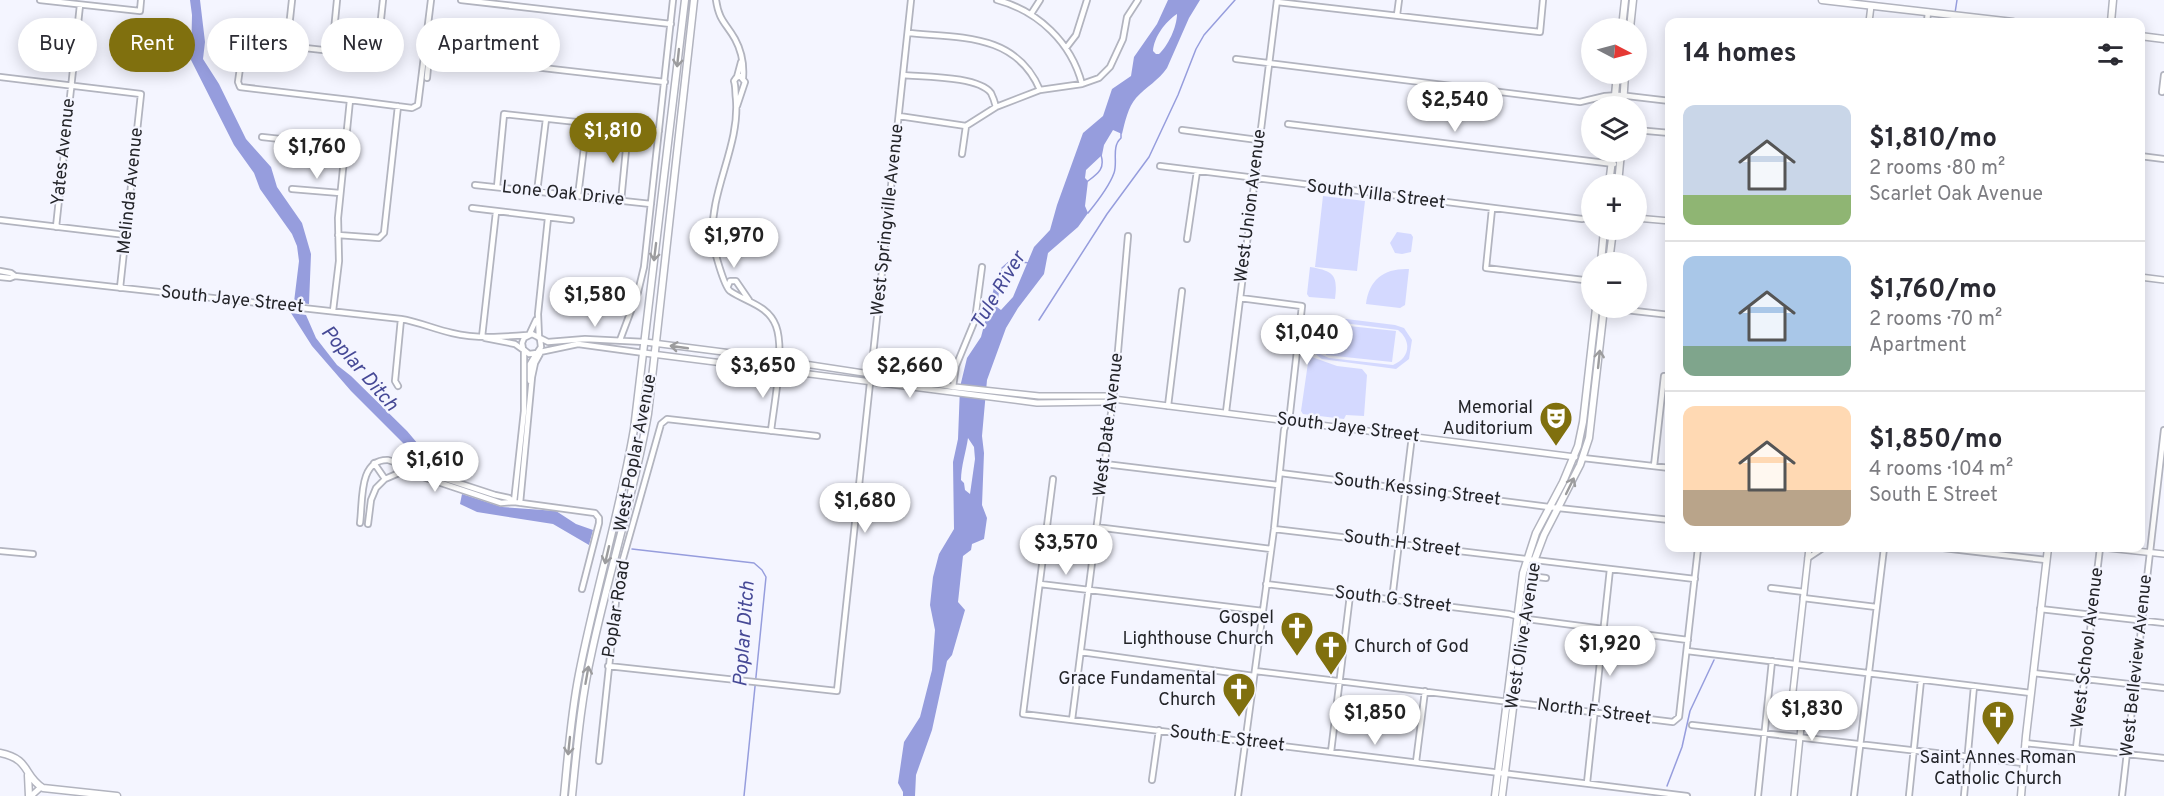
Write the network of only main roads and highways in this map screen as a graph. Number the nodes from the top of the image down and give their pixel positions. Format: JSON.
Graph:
{"nodes":[{"id":1,"x":685,"y":0,"type":"edge"},
{"id":2,"x":694,"y":0,"type":"edge"},
{"id":3,"x":1625,"y":0,"type":"edge"},
{"id":4,"x":1634,"y":0,"type":"edge"},
{"id":5,"x":1822,"y":0,"type":"edge"},
{"id":6,"x":2113,"y":0,"type":"edge"},
{"id":7,"x":1871,"y":3,"type":"edge"},
{"id":8,"x":1623,"y":18,"type":"edge"},
{"id":9,"x":1631,"y":18,"type":"edge"},
{"id":10,"x":1969,"y":18,"type":"edge"},
{"id":11,"x":2111,"y":18,"type":"edge"},
{"id":12,"x":2145,"y":37,"type":"edge"},
{"id":13,"x":2164,"y":39,"type":"edge"},
{"id":14,"x":1618,"y":84,"type":"edge"},
{"id":15,"x":1622,"y":84,"type":"edge"},
{"id":16,"x":1619,"y":95,"type":"joint"},
{"id":17,"x":1595,"y":318,"type":"edge"},
{"id":18,"x":1605,"y":318,"type":"edge"},
{"id":19,"x":1588,"y":376,"type":"junction"},
{"id":20,"x":1592,"y":418,"type":"junction"},
{"id":21,"x":1554,"y":507,"type":"junction"},
{"id":22,"x":2047,"y":552,"type":"edge"},
{"id":23,"x":1530,"y":560,"type":"junction"},
{"id":24,"x":1520,"y":617,"type":"junction"},
{"id":25,"x":1513,"y":648,"type":"junction"},
{"id":26,"x":1518,"y":666,"type":"junction"},
{"id":27,"x":1510,"y":702,"type":"junction"},
{"id":28,"x":0,"y":753,"type":"edge"},
{"id":29,"x":27,"y":768,"type":"junction"},
{"id":30,"x":1501,"y":773,"type":"junction"},
{"id":31,"x":30,"y":796,"type":"edge"},
{"id":32,"x":117,"y":796,"type":"edge"},
{"id":33,"x":564,"y":796,"type":"edge"},
{"id":34,"x":572,"y":796,"type":"edge"},
{"id":35,"x":1495,"y":796,"type":"edge"},
{"id":36,"x":1502,"y":796,"type":"edge"},
{"id":37,"x":2021,"y":796,"type":"edge"}],
"edges":[{"from":1,"to":33,"type":"main road","name":"West Poplar Avenue","one_way":true},
{"from":34,"to":2,"type":"main road","name":"West Poplar Avenue","one_way":true},
{"from":3,"to":8,"type":"main road"},
{"from":4,"to":9,"type":"main road"},
{"from":5,"to":7,"type":"main road"},
{"from":6,"to":11,"type":"main road"},
{"from":7,"to":10,"type":"main road"},
{"from":12,"to":13,"type":"main road"},
{"from":14,"to":16,"type":"main road"},
{"from":15,"to":16,"type":"main road"},
{"from":17,"to":19,"type":"main road","name":"West Olive Avenue"},
{"from":20,"to":18,"type":"main road","name":"West Olive Avenue","one_way":true},
{"from":19,"to":20,"type":"main road"},
{"from":19,"to":21,"type":"main road","name":"West Olive Avenue"},
{"from":21,"to":20,"type":"main road","name":"West Olive Avenue","one_way":true},
{"from":21,"to":23,"type":"main road","name":"West Olive Avenue"},
{"from":22,"to":37,"type":"main road"},
{"from":23,"to":24,"type":"main road","name":"West Olive Avenue"},
{"from":23,"to":24,"type":"main road","name":"West Olive Avenue"},
{"from":24,"to":25,"type":"main road","name":"West Olive Avenue"},
{"from":24,"to":26,"type":"main road","name":"West Olive Avenue"},
{"from":25,"to":26,"type":"main road"},
{"from":25,"to":27,"type":"main road","name":"West Olive Avenue"},
{"from":26,"to":27,"type":"main road","name":"West Olive Avenue"},
{"from":27,"to":30,"type":"main road","name":"West Olive Avenue"},
{"from":28,"to":29,"type":"main road"},
{"from":29,"to":31,"type":"main road"},
{"from":29,"to":32,"type":"main road"},
{"from":30,"to":35,"type":"main road","name":"West Olive Avenue"},
{"from":30,"to":36,"type":"main road","name":"West Olive Avenue"}]}
